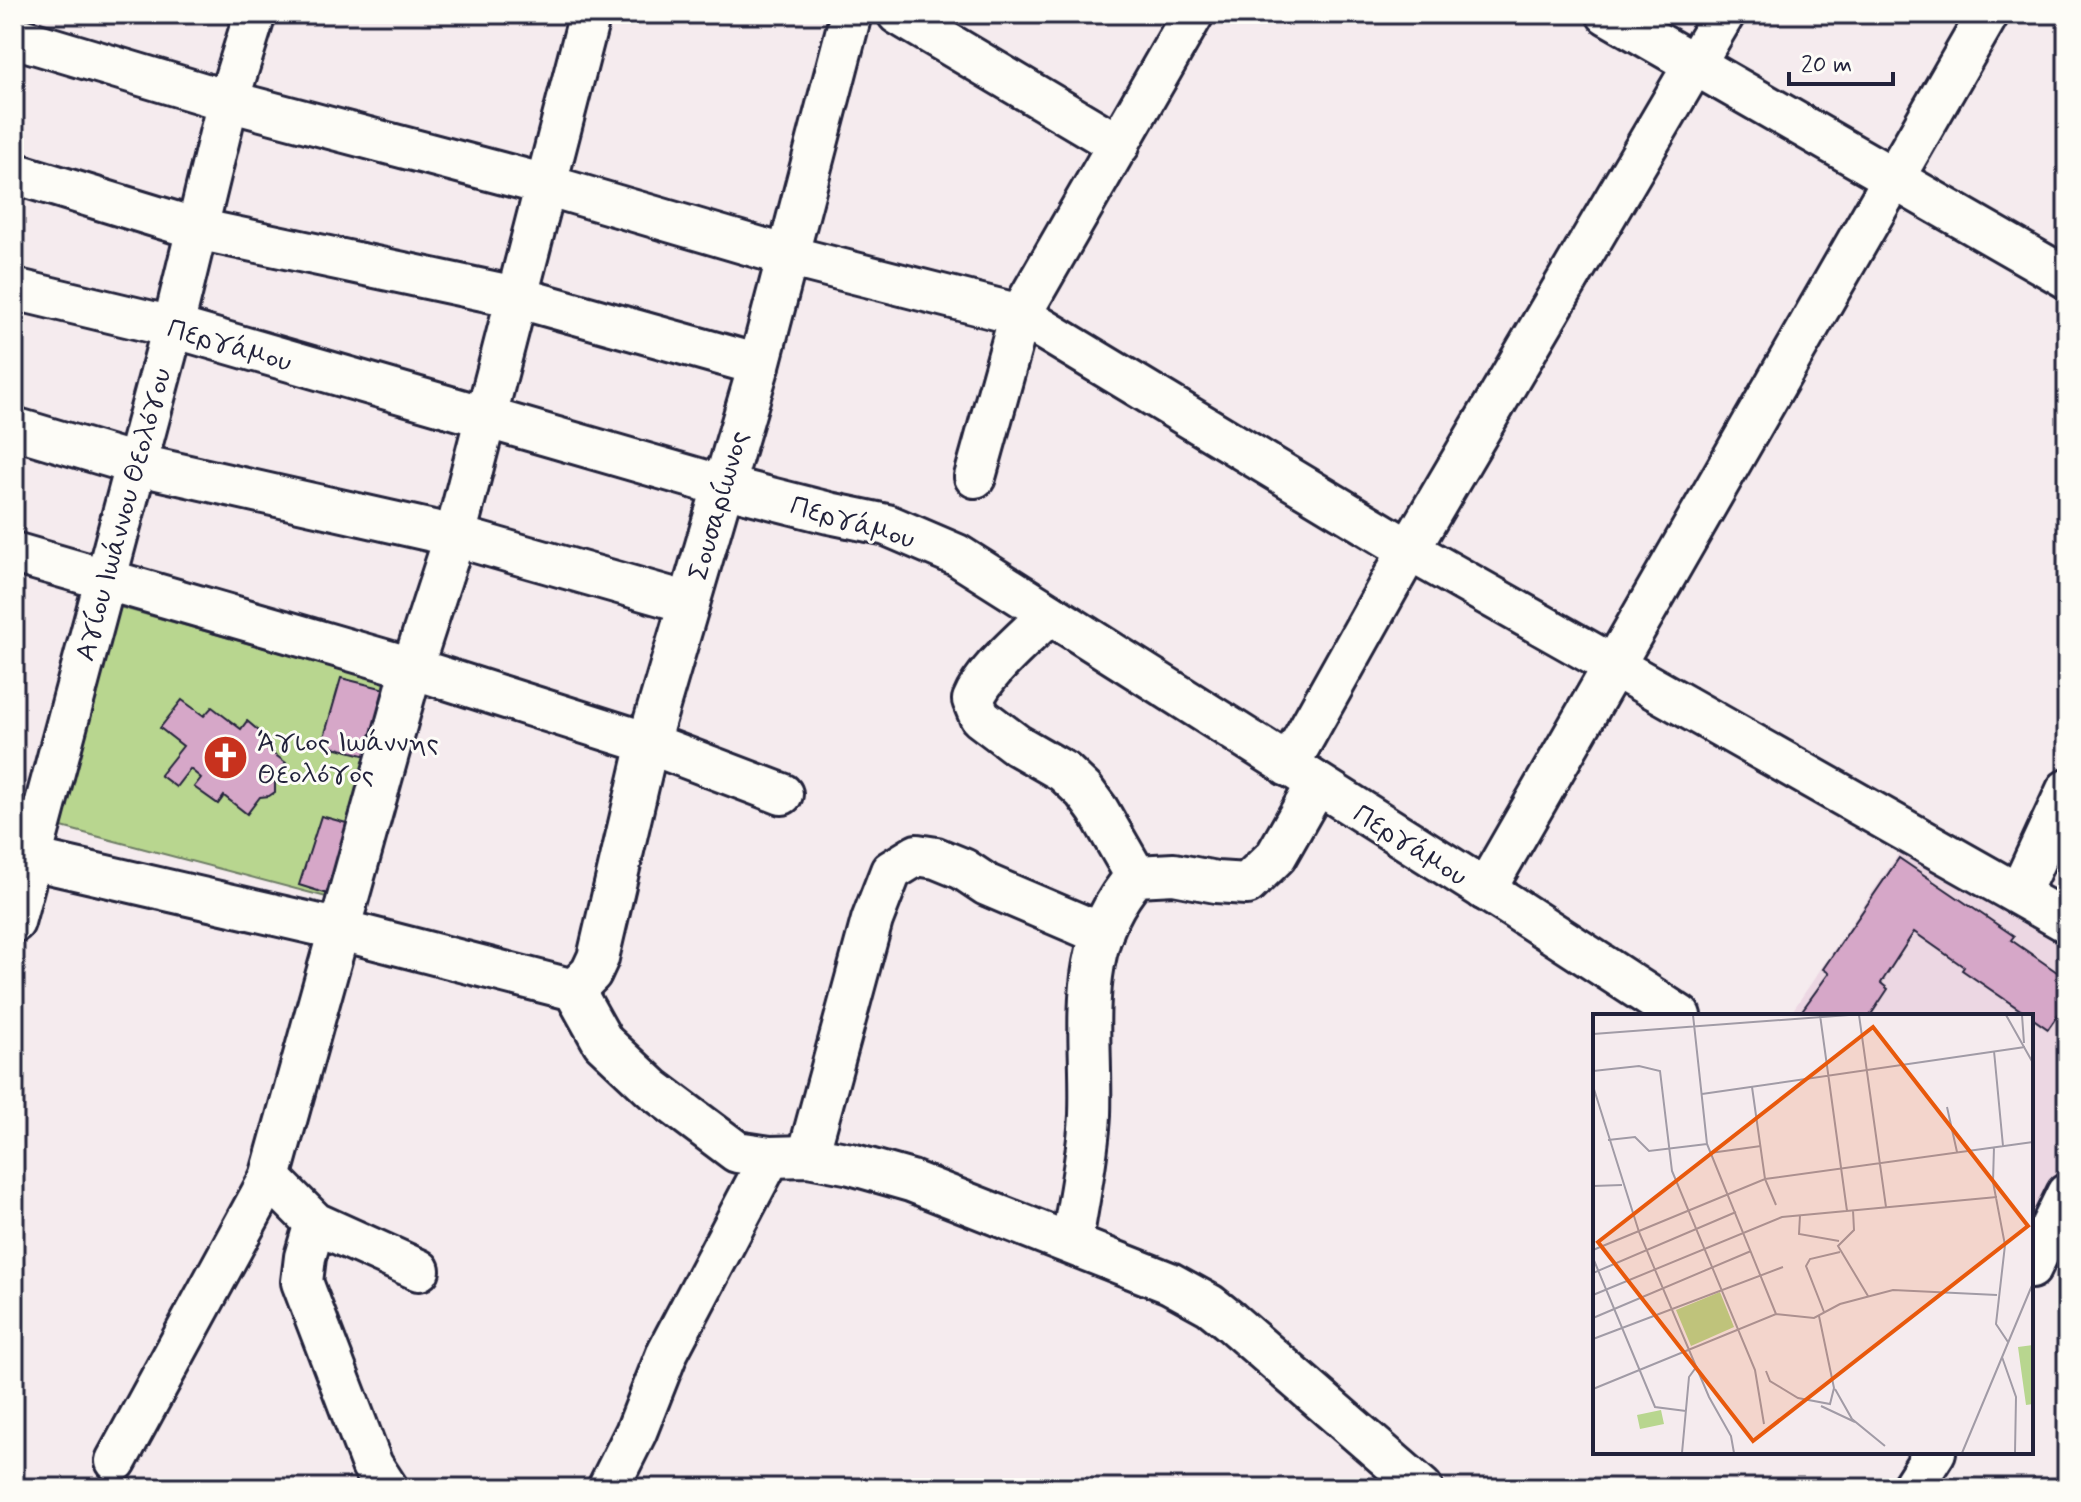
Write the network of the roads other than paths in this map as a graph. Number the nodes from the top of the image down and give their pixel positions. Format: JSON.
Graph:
{"nodes":[{"id":1,"x":255,"y":14,"type":"edge"},
{"id":2,"x":590,"y":14,"type":"edge"},
{"id":3,"x":851,"y":14,"type":"edge"},
{"id":4,"x":898,"y":14,"type":"edge"},
{"id":5,"x":1193,"y":14,"type":"edge"},
{"id":6,"x":1607,"y":14,"type":"edge"},
{"id":7,"x":1724,"y":14,"type":"edge"},
{"id":8,"x":1988,"y":14,"type":"edge"},
{"id":9,"x":14,"y":37,"type":"edge"},
{"id":10,"x":1695,"y":64,"type":"junction"},
{"id":11,"x":228,"y":101,"type":"junction"},
{"id":12,"x":1119,"y":145,"type":"junction"},
{"id":13,"x":14,"y":173,"type":"edge"},
{"id":14,"x":1893,"y":180,"type":"junction"},
{"id":15,"x":546,"y":185,"type":"junction"},
{"id":16,"x":197,"y":229,"type":"junction"},
{"id":17,"x":788,"y":256,"type":"junction"},
{"id":18,"x":2067,"y":278,"type":"edge"},
{"id":19,"x":14,"y":289,"type":"edge"},
{"id":20,"x":516,"y":297,"type":"junction"},
{"id":21,"x":1020,"y":315,"type":"junction"},
{"id":22,"x":173,"y":327,"type":"junction"},
{"id":23,"x":759,"y":365,"type":"junction"},
{"id":24,"x":484,"y":417,"type":"junction"},
{"id":25,"x":14,"y":428,"type":"edge"},
{"id":26,"x":135,"y":464,"type":"junction"},
{"id":27,"x":975,"y":477,"type":"dead end"},
{"id":28,"x":723,"y":486,"type":"junction"},
{"id":29,"x":455,"y":536,"type":"junction"},
{"id":30,"x":1409,"y":550,"type":"junction"},
{"id":31,"x":14,"y":553,"type":"edge"},
{"id":32,"x":104,"y":580,"type":"junction"},
{"id":33,"x":689,"y":603,"type":"junction"},
{"id":34,"x":1049,"y":614,"type":"junction"},
{"id":35,"x":1613,"y":667,"type":"junction"},
{"id":36,"x":412,"y":668,"type":"junction"},
{"id":37,"x":648,"y":743,"type":"junction"},
{"id":38,"x":1302,"y":775,"type":"junction"},
{"id":39,"x":2067,"y":790,"type":"edge"},
{"id":40,"x":782,"y":794,"type":"dead end"},
{"id":41,"x":22,"y":857,"type":"edge"},
{"id":42,"x":1136,"y":876,"type":"junction"},
{"id":43,"x":1485,"y":890,"type":"junction"},
{"id":44,"x":2019,"y":894,"type":"junction"},
{"id":45,"x":14,"y":922,"type":"edge"},
{"id":46,"x":2067,"y":922,"type":"edge"},
{"id":47,"x":341,"y":930,"type":"junction"},
{"id":48,"x":1102,"y":934,"type":"junction"},
{"id":49,"x":574,"y":990,"type":"junction"},
{"id":50,"x":1677,"y":1014,"type":"edge"},
{"id":51,"x":789,"y":1156,"type":"junction"},
{"id":52,"x":270,"y":1178,"type":"junction"},
{"id":53,"x":2067,"y":1194,"type":"edge"},
{"id":54,"x":315,"y":1223,"type":"junction"},
{"id":55,"x":1072,"y":1242,"type":"junction"},
{"id":56,"x":2034,"y":1253,"type":"edge"},
{"id":57,"x":419,"y":1270,"type":"dead end"},
{"id":58,"x":1934,"y":1454,"type":"edge"},
{"id":59,"x":116,"y":1461,"type":"dead end"},
{"id":60,"x":387,"y":1488,"type":"edge"},
{"id":61,"x":608,"y":1488,"type":"edge"},
{"id":62,"x":1422,"y":1488,"type":"edge"},
{"id":63,"x":1912,"y":1488,"type":"edge"}],
"edges":[{"from":1,"to":11,"type":"street","name":"Αγίου Ιωάννου Θεολόγου"},
{"from":2,"to":15,"type":"street"},
{"from":3,"to":17,"type":"street","name":"Σουσαρίωνος"},
{"from":4,"to":12,"type":"street"},
{"from":5,"to":12,"type":"street"},
{"from":6,"to":10,"type":"street"},
{"from":7,"to":10,"type":"street"},
{"from":8,"to":14,"type":"street"},
{"from":9,"to":11,"type":"street"},
{"from":10,"to":14,"type":"street"},
{"from":10,"to":30,"type":"street"},
{"from":11,"to":15,"type":"street"},
{"from":11,"to":16,"type":"street","name":"Αγίου Ιωάννου Θεολόγου"},
{"from":12,"to":21,"type":"street"},
{"from":13,"to":16,"type":"street"},
{"from":14,"to":18,"type":"street"},
{"from":14,"to":35,"type":"street"},
{"from":15,"to":17,"type":"street"},
{"from":15,"to":20,"type":"street"},
{"from":16,"to":20,"type":"street"},
{"from":16,"to":22,"type":"street","name":"Αγίου Ιωάννου Θεολόγου"},
{"from":17,"to":21,"type":"street"},
{"from":17,"to":23,"type":"street","name":"Σουσαρίωνος"},
{"from":19,"to":22,"type":"street","name":"Περγάμου"},
{"from":20,"to":23,"type":"street"},
{"from":20,"to":24,"type":"street"},
{"from":21,"to":27,"type":"street"},
{"from":21,"to":30,"type":"street"},
{"from":22,"to":24,"type":"street","name":"Περγάμου"},
{"from":22,"to":26,"type":"street","name":"Αγίου Ιωάννου Θεολόγου"},
{"from":23,"to":28,"type":"street","name":"Σουσαρίωνος"},
{"from":24,"to":28,"type":"street","name":"Περγάμου"},
{"from":24,"to":29,"type":"street"},
{"from":25,"to":26,"type":"street"},
{"from":26,"to":29,"type":"street"},
{"from":26,"to":32,"type":"street","name":"Αγίου Ιωάννου Θεολόγου"},
{"from":28,"to":33,"type":"street","name":"Σουσαρίωνος"},
{"from":28,"to":34,"type":"street","name":"Περγάμου"},
{"from":29,"to":33,"type":"street"},
{"from":29,"to":36,"type":"street"},
{"from":30,"to":35,"type":"street"},
{"from":30,"to":38,"type":"street"},
{"from":31,"to":32,"type":"street"},
{"from":32,"to":36,"type":"street"},
{"from":32,"to":41,"type":"street","name":"Αγίου Ιωάννου Θεολόγου"},
{"from":33,"to":37,"type":"street","name":"Σουσαρίωνος"},
{"from":34,"to":38,"type":"street","name":"Περγάμου"},
{"from":34,"to":42,"type":"street"},
{"from":35,"to":43,"type":"street"},
{"from":35,"to":44,"type":"street"},
{"from":36,"to":37,"type":"street"},
{"from":36,"to":47,"type":"street"},
{"from":37,"to":40,"type":"street"},
{"from":37,"to":49,"type":"street","name":"Σουσαρίωνος"},
{"from":38,"to":42,"type":"street"},
{"from":38,"to":43,"type":"street","name":"Περγάμου"},
{"from":39,"to":44,"type":"street"},
{"from":41,"to":45,"type":"street","name":"Αγίου Ιωάννου Θεολόγου"},
{"from":41,"to":47,"type":"street"},
{"from":42,"to":48,"type":"street"},
{"from":43,"to":50,"type":"street","name":"Περγάμου"},
{"from":44,"to":46,"type":"street"},
{"from":47,"to":49,"type":"street"},
{"from":47,"to":52,"type":"street"},
{"from":48,"to":51,"type":"street"},
{"from":48,"to":55,"type":"street"},
{"from":49,"to":51,"type":"street"},
{"from":51,"to":55,"type":"street"},
{"from":51,"to":61,"type":"street"},
{"from":52,"to":54,"type":"street"},
{"from":52,"to":59,"type":"street"},
{"from":53,"to":56,"type":"street"},
{"from":54,"to":57,"type":"street"},
{"from":54,"to":60,"type":"street"},
{"from":55,"to":62,"type":"street"},
{"from":58,"to":63,"type":"street"}]}
